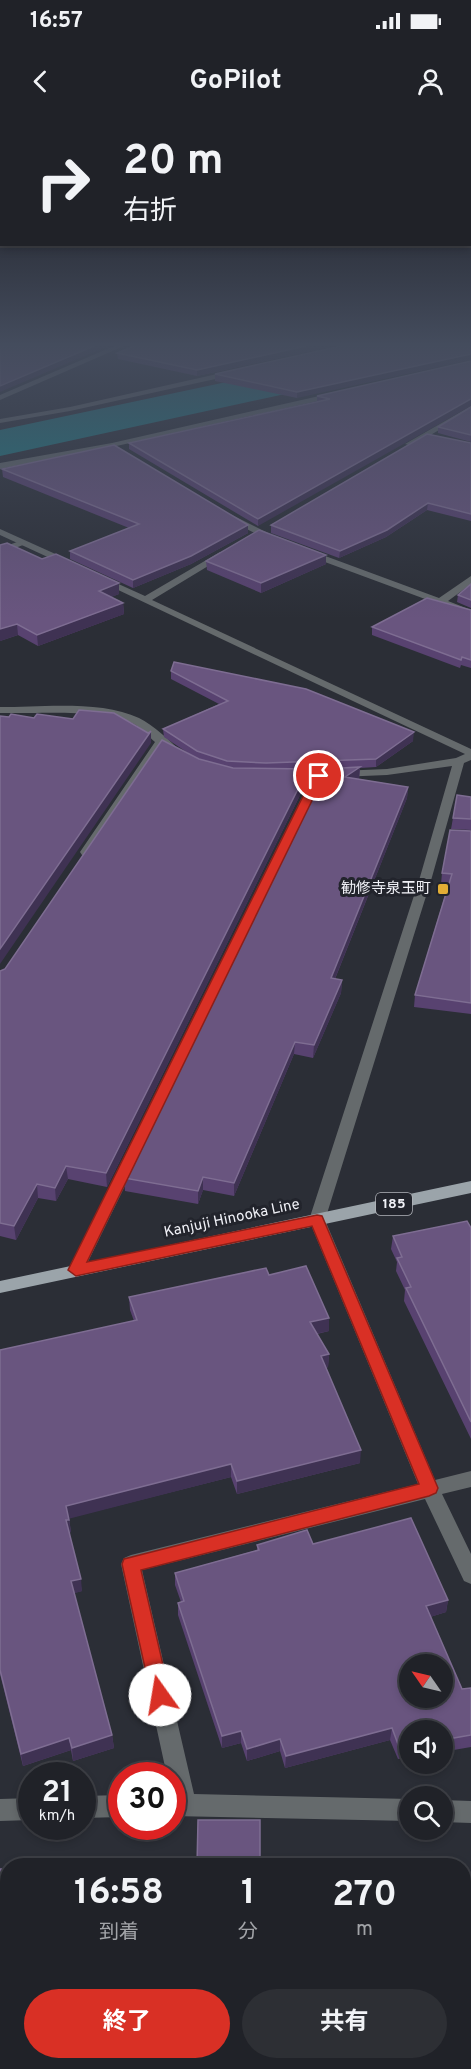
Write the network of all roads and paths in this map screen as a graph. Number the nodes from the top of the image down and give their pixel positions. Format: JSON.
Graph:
{"nodes":[{"id":1,"x":151,"y":437,"type":"edge"},
{"id":2,"x":421,"y":437,"type":"edge"},
{"id":3,"x":431,"y":437,"type":"edge"},
{"id":4,"x":443,"y":440,"type":"edge"},
{"id":5,"x":112,"y":446,"type":"junction"},
{"id":6,"x":404,"y":447,"type":"edge"},
{"id":7,"x":122,"y":452,"type":"edge"},
{"id":8,"x":0,"y":466,"type":"edge"},
{"id":9,"x":221,"y":512,"type":"edge"},
{"id":10,"x":267,"y":528,"type":"edge"},
{"id":11,"x":0,"y":532,"type":"edge"},
{"id":12,"x":258,"y":533,"type":"junction"},
{"id":13,"x":248,"y":539,"type":"edge"},
{"id":14,"x":279,"y":541,"type":"edge"},
{"id":15,"x":23,"y":543,"type":"junction"},
{"id":16,"x":301,"y":549,"type":"edge"},
{"id":17,"x":0,"y":551,"type":"edge"},
{"id":18,"x":227,"y":551,"type":"edge"},
{"id":19,"x":74,"y":566,"type":"edge"},
{"id":20,"x":94,"y":576,"type":"edge"},
{"id":21,"x":471,"y":579,"type":"edge"},
{"id":22,"x":145,"y":600,"type":"junction"},
{"id":23,"x":440,"y":602,"type":"junction"},
{"id":24,"x":471,"y":613,"type":"edge"},
{"id":25,"x":0,"y":710,"type":"edge"},
{"id":26,"x":160,"y":743,"type":"junction"},
{"id":27,"x":467,"y":757,"type":"edge"},
{"id":28,"x":184,"y":758,"type":"edge"},
{"id":29,"x":80,"y":860,"type":"edge"},
{"id":30,"x":471,"y":1187,"type":"edge"},
{"id":31,"x":317,"y":1220,"type":"junction"},
{"id":32,"x":76,"y":1270,"type":"junction"},
{"id":33,"x":0,"y":1287,"type":"edge"},
{"id":34,"x":471,"y":1479,"type":"edge"},
{"id":35,"x":429,"y":1488,"type":"junction"},
{"id":36,"x":471,"y":1575,"type":"edge"},
{"id":37,"x":170,"y":1762,"type":"edge"},
{"id":38,"x":186,"y":1805,"type":"edge"},
{"id":39,"x":18,"y":1809,"type":"edge"},
{"id":40,"x":0,"y":1810,"type":"edge"},
{"id":41,"x":399,"y":1810,"type":"edge"},
{"id":42,"x":453,"y":1811,"type":"edge"},
{"id":43,"x":471,"y":1812,"type":"edge"}],
"edges":[{"from":1,"to":5,"type":"street"},
{"from":2,"to":6,"type":"street"},
{"from":3,"to":4,"type":"street"},
{"from":5,"to":7,"type":"street"},
{"from":5,"to":8,"type":"street"},
{"from":9,"to":12,"type":"street"},
{"from":10,"to":12,"type":"street"},
{"from":11,"to":15,"type":"street"},
{"from":12,"to":13,"type":"street"},
{"from":12,"to":14,"type":"street"},
{"from":15,"to":17,"type":"street"},
{"from":15,"to":19,"type":"street"},
{"from":16,"to":23,"type":"street"},
{"from":18,"to":22,"type":"street"},
{"from":20,"to":22,"type":"street"},
{"from":21,"to":23,"type":"street"},
{"from":22,"to":27,"type":"street"},
{"from":23,"to":24,"type":"street"},
{"from":25,"to":26,"type":"street"},
{"from":26,"to":28,"type":"street"},
{"from":26,"to":29,"type":"street"},
{"from":27,"to":31,"type":"street"},
{"from":27,"to":32,"type":"street"},
{"from":30,"to":31,"type":"main road","name":"Kanjuji Hinooka Line","number":"185"},
{"from":31,"to":32,"type":"main road","name":"Kanjuji Hinooka Line","number":"185"},
{"from":31,"to":35,"type":"street"},
{"from":32,"to":33,"type":"main road","name":"Kanjuji Hinooka Line","number":"185"},
{"from":34,"to":35,"type":"street"},
{"from":35,"to":36,"type":"street"},
{"from":35,"to":37,"type":"street"},
{"from":38,"to":41,"type":"street"},
{"from":39,"to":40,"type":"street"},
{"from":42,"to":43,"type":"street"}]}
